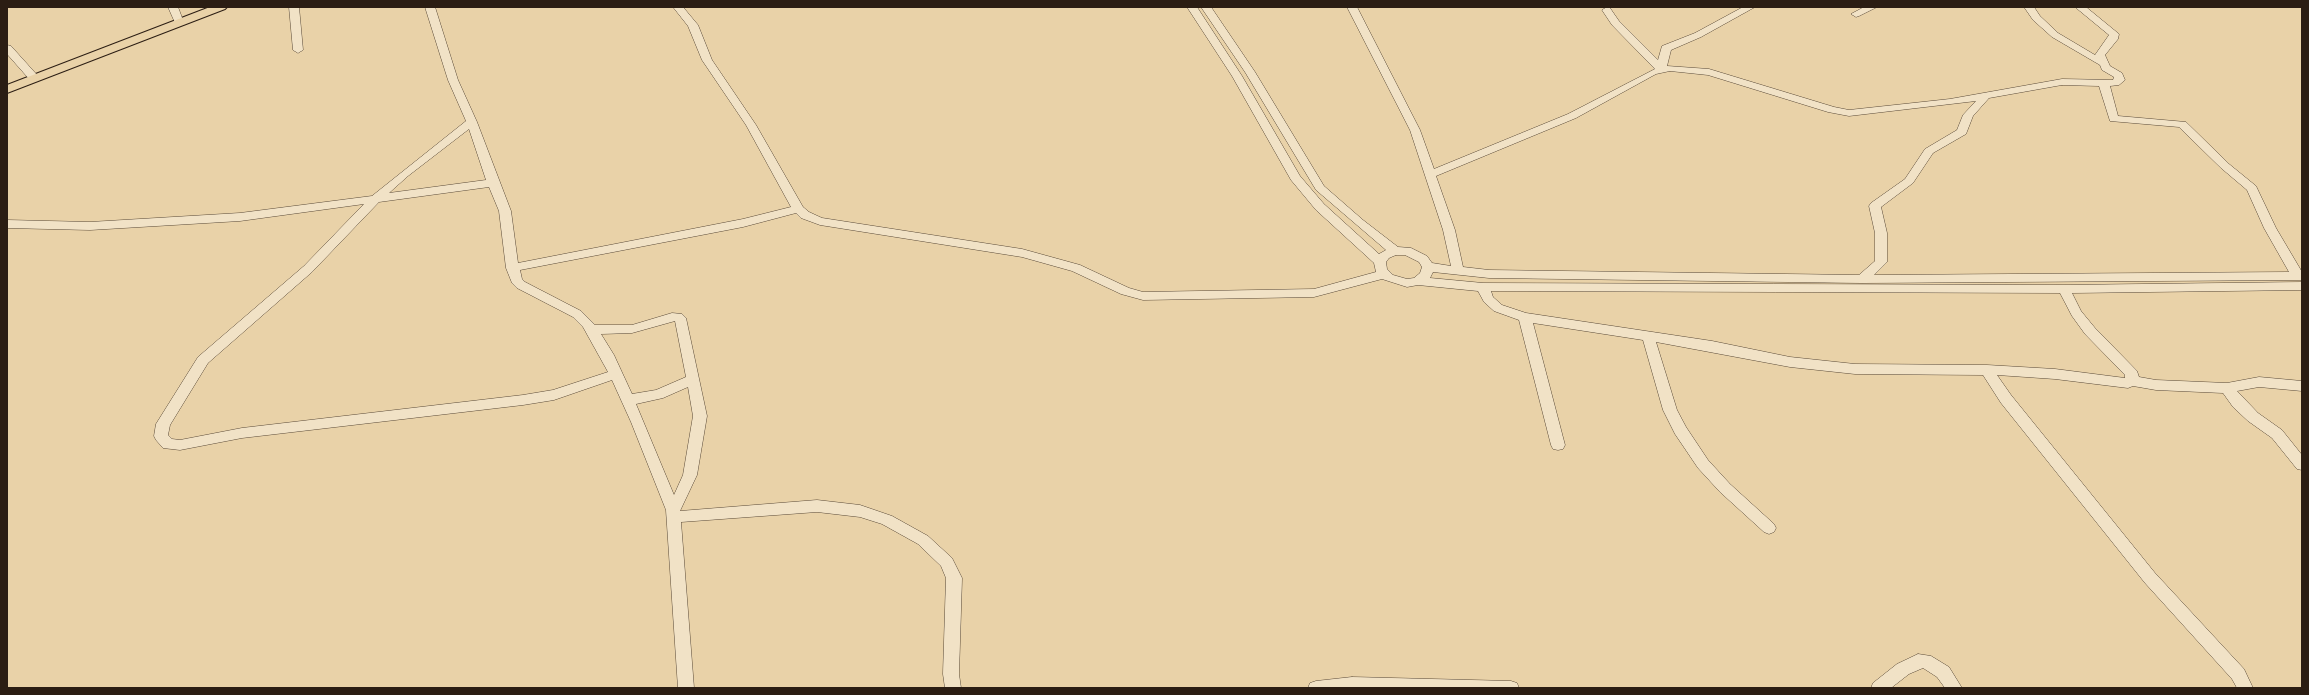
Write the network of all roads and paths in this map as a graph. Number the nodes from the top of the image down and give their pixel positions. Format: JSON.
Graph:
{"nodes":[{"id":1,"x":173,"y":7,"type":"edge"},
{"id":2,"x":221,"y":7,"type":"edge"},
{"id":3,"x":294,"y":7,"type":"edge"},
{"id":4,"x":430,"y":7,"type":"edge"},
{"id":5,"x":678,"y":7,"type":"edge"},
{"id":6,"x":1192,"y":7,"type":"edge"},
{"id":7,"x":1206,"y":7,"type":"edge"},
{"id":8,"x":1352,"y":7,"type":"edge"},
{"id":9,"x":1750,"y":7,"type":"edge"},
{"id":10,"x":1872,"y":7,"type":"edge"},
{"id":11,"x":2029,"y":7,"type":"edge"},
{"id":12,"x":2080,"y":7,"type":"edge"},
{"id":13,"x":1607,"y":10,"type":"dead end"},
{"id":14,"x":1856,"y":14,"type":"dead end"},
{"id":15,"x":179,"y":23,"type":"junction"},
{"id":16,"x":7,"y":48,"type":"edge"},
{"id":17,"x":298,"y":50,"type":"dead end"},
{"id":18,"x":2102,"y":63,"type":"junction"},
{"id":19,"x":1660,"y":69,"type":"junction"},
{"id":20,"x":34,"y":78,"type":"junction"},
{"id":21,"x":2104,"y":84,"type":"junction"},
{"id":22,"x":7,"y":89,"type":"edge"},
{"id":23,"x":1985,"y":97,"type":"junction"},
{"id":24,"x":472,"y":122,"type":"junction"},
{"id":25,"x":1431,"y":174,"type":"junction"},
{"id":26,"x":493,"y":183,"type":"junction"},
{"id":27,"x":373,"y":201,"type":"junction"},
{"id":28,"x":798,"y":209,"type":"junction"},
{"id":29,"x":7,"y":224,"type":"edge"},
{"id":30,"x":1394,"y":251,"type":"junction"},
{"id":31,"x":1380,"y":262,"type":"junction"},
{"id":32,"x":1428,"y":267,"type":"junction"},
{"id":33,"x":512,"y":268,"type":"junction"},
{"id":34,"x":1458,"y":272,"type":"junction"},
{"id":35,"x":1384,"y":274,"type":"junction"},
{"id":36,"x":1862,"y":279,"type":"junction"},
{"id":37,"x":2300,"y":279,"type":"edge"},
{"id":38,"x":1418,"y":280,"type":"junction"},
{"id":39,"x":1483,"y":287,"type":"junction"},
{"id":40,"x":2064,"y":289,"type":"junction"},
{"id":41,"x":1525,"y":317,"type":"junction"},
{"id":42,"x":592,"y":330,"type":"junction"},
{"id":43,"x":1648,"y":336,"type":"junction"},
{"id":44,"x":1987,"y":370,"type":"junction"},
{"id":45,"x":616,"y":374,"type":"junction"},
{"id":46,"x":694,"y":379,"type":"junction"},
{"id":47,"x":2132,"y":381,"type":"junction"},
{"id":48,"x":2227,"y":388,"type":"junction"},
{"id":49,"x":2300,"y":388,"type":"edge"},
{"id":50,"x":628,"y":400,"type":"junction"},
{"id":51,"x":1558,"y":445,"type":"dead end"},
{"id":52,"x":2302,"y":465,"type":"edge"},
{"id":53,"x":674,"y":513,"type":"junction"},
{"id":54,"x":1768,"y":528,"type":"dead end"},
{"id":55,"x":686,"y":688,"type":"edge"},
{"id":56,"x":953,"y":688,"type":"edge"},
{"id":57,"x":1316,"y":688,"type":"edge"},
{"id":58,"x":1511,"y":688,"type":"edge"},
{"id":59,"x":1879,"y":688,"type":"edge"},
{"id":60,"x":1954,"y":688,"type":"edge"},
{"id":61,"x":2246,"y":688,"type":"edge"}],
"edges":[{"from":1,"to":15,"type":"street"},
{"from":2,"to":15,"type":"main road"},
{"from":3,"to":17,"type":"street"},
{"from":4,"to":24,"type":"street"},
{"from":5,"to":28,"type":"street"},
{"from":6,"to":31,"type":"street"},
{"from":7,"to":30,"type":"street"},
{"from":8,"to":25,"type":"street"},
{"from":9,"to":19,"type":"street"},
{"from":10,"to":14,"type":"street"},
{"from":11,"to":18,"type":"street"},
{"from":12,"to":18,"type":"street"},
{"from":13,"to":19,"type":"street"},
{"from":15,"to":20,"type":"main road"},
{"from":16,"to":20,"type":"street"},
{"from":18,"to":21,"type":"street"},
{"from":19,"to":23,"type":"street"},
{"from":19,"to":25,"type":"street"},
{"from":20,"to":22,"type":"main road"},
{"from":21,"to":23,"type":"street"},
{"from":21,"to":37,"type":"street"},
{"from":23,"to":36,"type":"street"},
{"from":24,"to":26,"type":"street"},
{"from":24,"to":27,"type":"street"},
{"from":25,"to":34,"type":"street"},
{"from":26,"to":27,"type":"street"},
{"from":26,"to":33,"type":"street"},
{"from":27,"to":29,"type":"street"},
{"from":27,"to":45,"type":"street"},
{"from":28,"to":33,"type":"street"},
{"from":28,"to":35,"type":"street"},
{"from":30,"to":31,"type":"street"},
{"from":30,"to":32,"type":"street"},
{"from":31,"to":35,"type":"street"},
{"from":32,"to":34,"type":"street"},
{"from":32,"to":38,"type":"street"},
{"from":33,"to":42,"type":"street"},
{"from":34,"to":36,"type":"street"},
{"from":35,"to":38,"type":"street"},
{"from":36,"to":37,"type":"street"},
{"from":37,"to":40,"type":"street"},
{"from":38,"to":39,"type":"street"},
{"from":39,"to":40,"type":"street"},
{"from":39,"to":41,"type":"street"},
{"from":40,"to":47,"type":"street"},
{"from":41,"to":43,"type":"street"},
{"from":41,"to":51,"type":"street"},
{"from":42,"to":45,"type":"street"},
{"from":42,"to":46,"type":"street"},
{"from":43,"to":44,"type":"street"},
{"from":43,"to":54,"type":"street"},
{"from":44,"to":47,"type":"street"},
{"from":44,"to":61,"type":"street"},
{"from":45,"to":50,"type":"street"},
{"from":46,"to":50,"type":"street"},
{"from":46,"to":53,"type":"street"},
{"from":47,"to":48,"type":"street"},
{"from":48,"to":49,"type":"street"},
{"from":48,"to":52,"type":"street"},
{"from":50,"to":53,"type":"street"},
{"from":53,"to":55,"type":"street"},
{"from":53,"to":56,"type":"street"},
{"from":57,"to":58,"type":"street"},
{"from":59,"to":60,"type":"street"}]}
